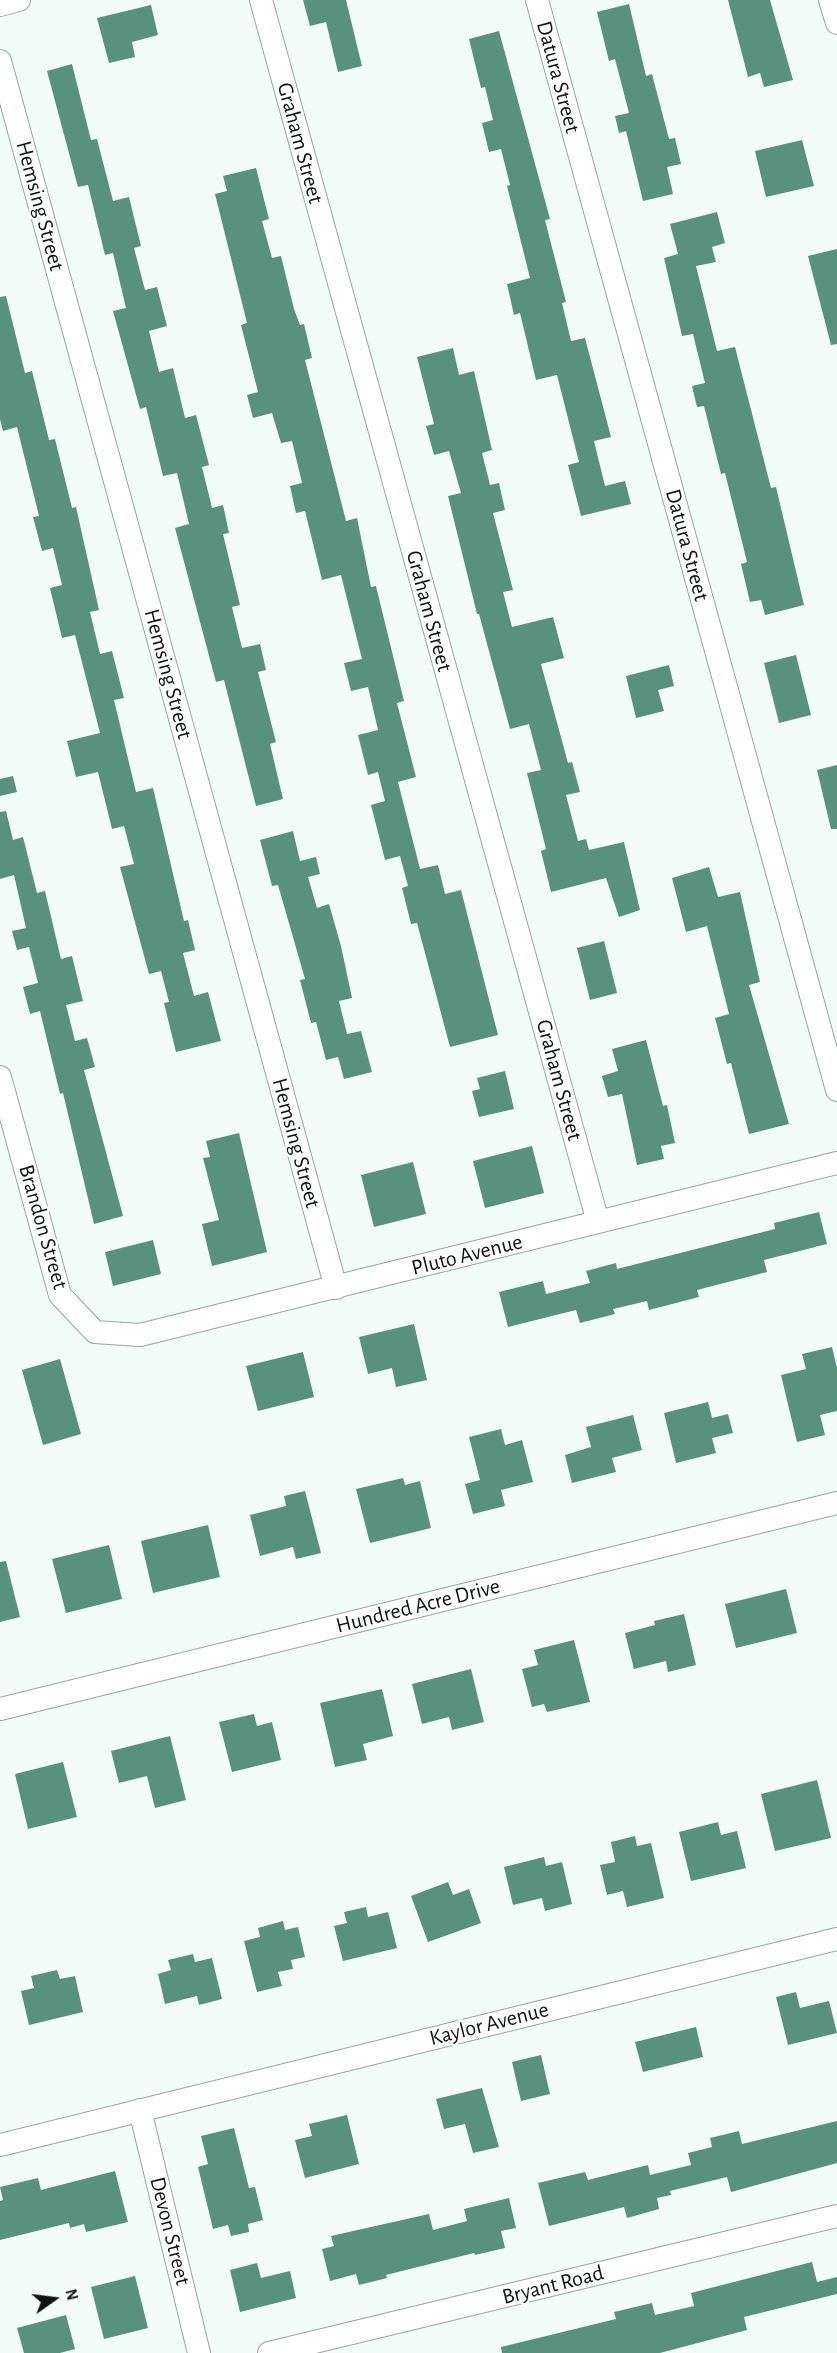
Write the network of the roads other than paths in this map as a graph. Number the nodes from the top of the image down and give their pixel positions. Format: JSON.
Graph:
{"nodes":[{"id":1,"x":19,"y":0,"type":"edge"},
{"id":2,"x":261,"y":0,"type":"edge"},
{"id":3,"x":537,"y":0,"type":"edge"},
{"id":4,"x":830,"y":0,"type":"edge"},
{"id":5,"x":0,"y":4,"type":"edge"},
{"id":6,"x":837,"y":24,"type":"edge"},
{"id":7,"x":0,"y":61,"type":"edge"},
{"id":8,"x":0,"y":1077,"type":"edge"},
{"id":9,"x":837,"y":1090,"type":"edge"},
{"id":10,"x":837,"y":1163,"type":"edge"},
{"id":11,"x":598,"y":1222,"type":"junction"},
{"id":12,"x":336,"y":1288,"type":"junction"},
{"id":13,"x":95,"y":1332,"type":"joint"},
{"id":14,"x":837,"y":1503,"type":"edge"},
{"id":15,"x":0,"y":1709,"type":"edge"},
{"id":16,"x":837,"y":1939,"type":"edge"},
{"id":17,"x":140,"y":2110,"type":"junction"},
{"id":18,"x":0,"y":2145,"type":"edge"},
{"id":19,"x":837,"y":2216,"type":"edge"},
{"id":20,"x":199,"y":2353,"type":"edge"},
{"id":21,"x":269,"y":2353,"type":"edge"}],
"edges":[{"from":1,"to":5,"type":"street"},
{"from":2,"to":11,"type":"street","name":"Graham Street"},
{"from":3,"to":9,"type":"street","name":"Datura Street"},
{"from":4,"to":6,"type":"street"},
{"from":7,"to":12,"type":"street","name":"Hemsing Street"},
{"from":8,"to":13,"type":"street","name":"Brandon Street"},
{"from":10,"to":11,"type":"street","name":"Pluto Avenue"},
{"from":11,"to":12,"type":"street","name":"Pluto Avenue"},
{"from":12,"to":13,"type":"street","name":"Pluto Avenue"},
{"from":14,"to":15,"type":"street","name":"Hundred Acre Drive"},
{"from":16,"to":17,"type":"street","name":"Kaylor Avenue"},
{"from":17,"to":18,"type":"street","name":"Kaylor Avenue"},
{"from":17,"to":20,"type":"street","name":"Devon Street"},
{"from":19,"to":21,"type":"street","name":"Bryant Road"}]}
